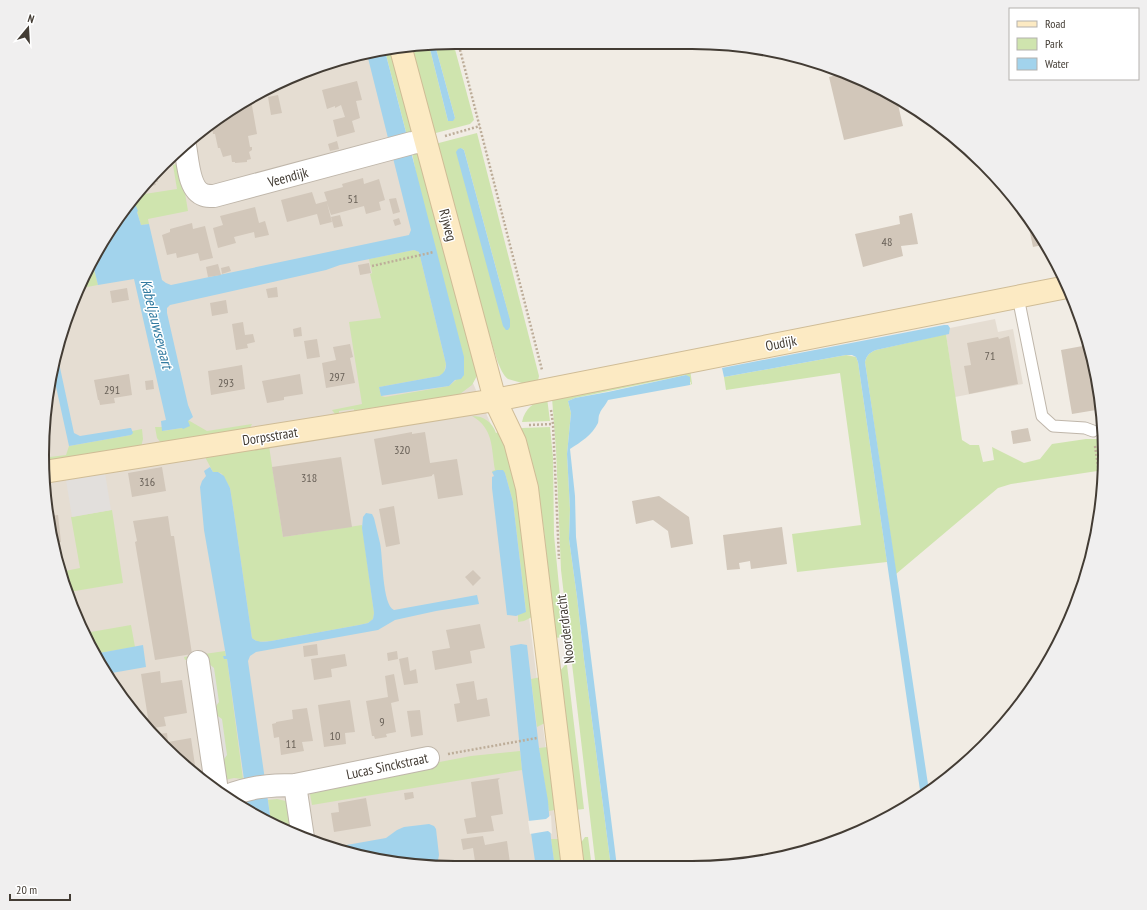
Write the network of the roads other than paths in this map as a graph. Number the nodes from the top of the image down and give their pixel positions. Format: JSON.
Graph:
{"nodes":[{"id":1,"x":402,"y":52,"type":"edge"},
{"id":2,"x":418,"y":142,"type":"junction"},
{"id":3,"x":186,"y":151,"type":"edge"},
{"id":4,"x":1062,"y":288,"type":"edge"},
{"id":5,"x":1018,"y":297,"type":"junction"},
{"id":6,"x":495,"y":400,"type":"junction"},
{"id":7,"x":1093,"y":431,"type":"road end"},
{"id":8,"x":50,"y":471,"type":"edge"},
{"id":9,"x":198,"y":662,"type":"dead end"},
{"id":10,"x":428,"y":758,"type":"road end"},
{"id":11,"x":216,"y":783,"type":"edge"},
{"id":12,"x":294,"y":786,"type":"junction"},
{"id":13,"x":233,"y":793,"type":"edge"},
{"id":14,"x":302,"y":831,"type":"edge"},
{"id":15,"x":572,"y":861,"type":"edge"}],
"edges":[{"from":1,"to":2,"type":"street","name":"Rijweg"},
{"from":2,"to":3,"type":"street","name":"Veendijk"},
{"from":2,"to":6,"type":"street","name":"Rijweg"},
{"from":4,"to":5,"type":"street","name":"Oudijk"},
{"from":5,"to":6,"type":"street","name":"Oudijk"},
{"from":5,"to":7,"type":"lane"},
{"from":6,"to":8,"type":"street","name":"Dorpsstraat"},
{"from":6,"to":15,"type":"street","name":"Noorderdracht"},
{"from":9,"to":11,"type":"street"},
{"from":10,"to":12,"type":"street","name":"Lucas Sinckstraat"},
{"from":12,"to":13,"type":"street","name":"Lucas Sinckstraat"},
{"from":12,"to":14,"type":"street"}]}
